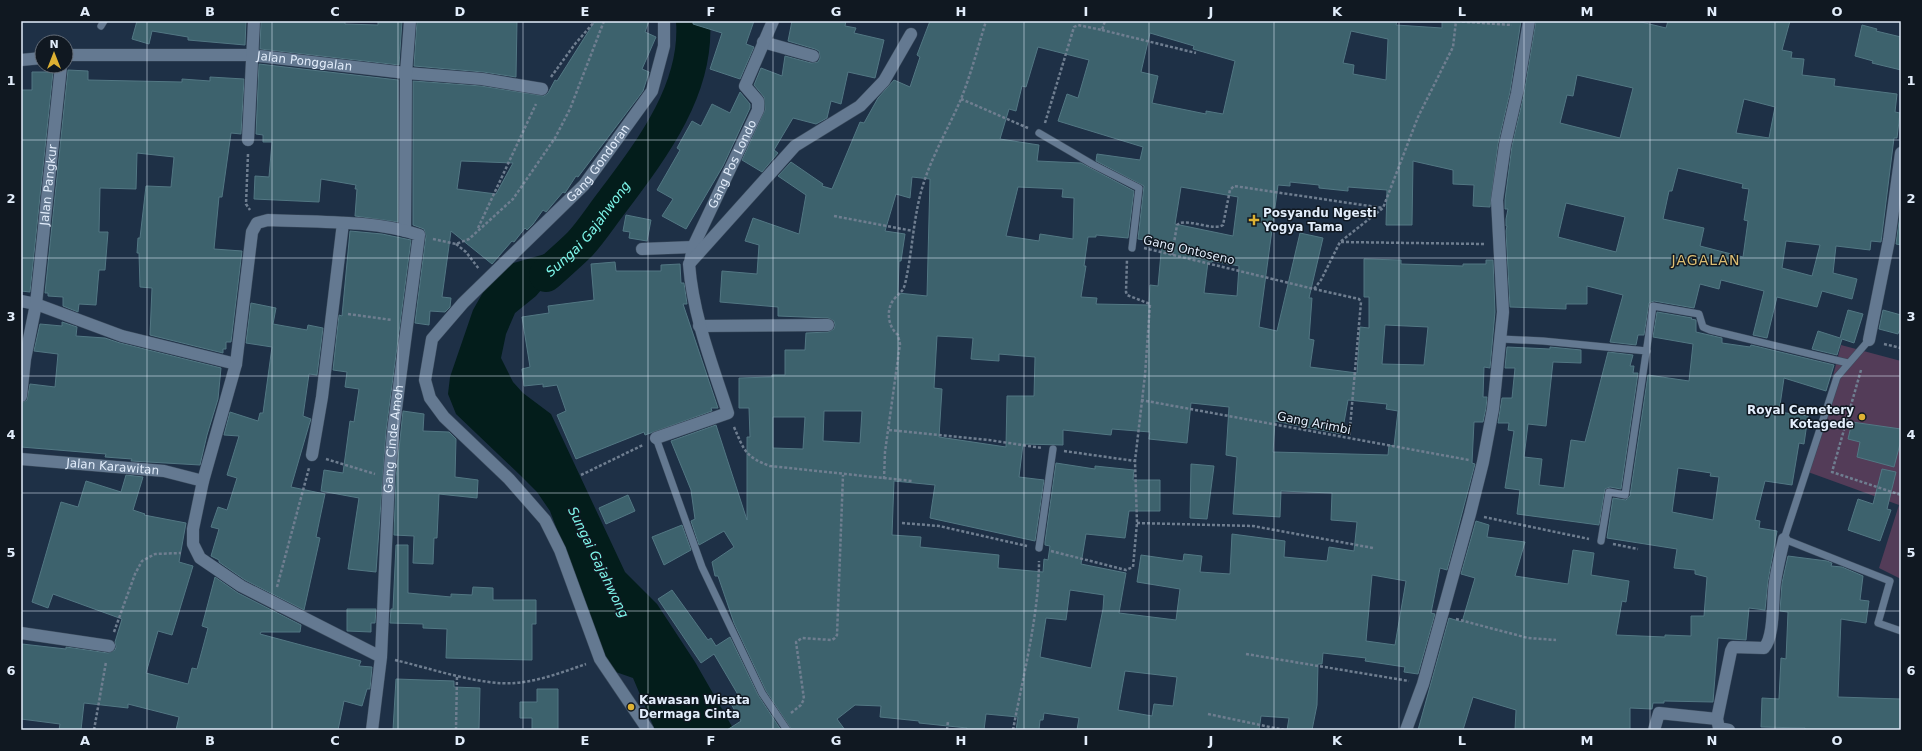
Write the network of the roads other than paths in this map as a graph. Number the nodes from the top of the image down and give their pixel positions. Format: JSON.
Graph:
{"nodes":[{"id":1,"x":254,"y":21,"type":"edge"},
{"id":2,"x":410,"y":21,"type":"edge"},
{"id":3,"x":664,"y":21,"type":"edge"},
{"id":4,"x":773,"y":21,"type":"edge"},
{"id":5,"x":1529,"y":24,"type":"edge"},
{"id":6,"x":911,"y":34,"type":"dead end"},
{"id":7,"x":763,"y":42,"type":"junction"},
{"id":8,"x":251,"y":55,"type":"junction"},
{"id":9,"x":74,"y":56,"type":"edge"},
{"id":10,"x":813,"y":56,"type":"dead end"},
{"id":11,"x":34,"y":59,"type":"edge"},
{"id":12,"x":21,"y":60,"type":"edge"},
{"id":13,"x":406,"y":73,"type":"junction"},
{"id":14,"x":60,"y":74,"type":"edge"},
{"id":15,"x":542,"y":89,"type":"road end"},
{"id":16,"x":1039,"y":133,"type":"road end"},
{"id":17,"x":248,"y":140,"type":"road end"},
{"id":18,"x":1901,"y":153,"type":"edge"},
{"id":19,"x":343,"y":223,"type":"junction"},
{"id":20,"x":406,"y":231,"type":"junction"},
{"id":21,"x":693,"y":247,"type":"junction"},
{"id":22,"x":1132,"y":248,"type":"road end"},
{"id":23,"x":642,"y":249,"type":"dead end"},
{"id":24,"x":689,"y":264,"type":"junction"},
{"id":25,"x":21,"y":302,"type":"edge"},
{"id":26,"x":36,"y":304,"type":"junction"},
{"id":27,"x":828,"y":325,"type":"dead end"},
{"id":28,"x":699,"y":326,"type":"junction"},
{"id":29,"x":1501,"y":339,"type":"junction"},
{"id":30,"x":1869,"y":340,"type":"joint"},
{"id":31,"x":1647,"y":351,"type":"junction"},
{"id":32,"x":1848,"y":363,"type":"junction"},
{"id":33,"x":236,"y":364,"type":"junction"},
{"id":34,"x":21,"y":396,"type":"edge"},
{"id":35,"x":656,"y":438,"type":"joint"},
{"id":36,"x":1053,"y":449,"type":"road end"},
{"id":37,"x":312,"y":455,"type":"road end"},
{"id":38,"x":21,"y":459,"type":"edge"},
{"id":39,"x":203,"y":481,"type":"junction"},
{"id":40,"x":1784,"y":539,"type":"junction"},
{"id":41,"x":1600,"y":541,"type":"road end"},
{"id":42,"x":1039,"y":548,"type":"road end"},
{"id":43,"x":1901,"y":630,"type":"edge"},
{"id":44,"x":21,"y":633,"type":"edge"},
{"id":45,"x":109,"y":646,"type":"road end"},
{"id":46,"x":381,"y":657,"type":"junction"},
{"id":47,"x":1717,"y":719,"type":"junction"},
{"id":48,"x":372,"y":730,"type":"edge"},
{"id":49,"x":648,"y":730,"type":"edge"},
{"id":50,"x":787,"y":730,"type":"edge"},
{"id":51,"x":1406,"y":730,"type":"edge"},
{"id":52,"x":1654,"y":730,"type":"edge"},
{"id":53,"x":1729,"y":730,"type":"edge"}],
"edges":[{"from":1,"to":8,"type":"street"},
{"from":2,"to":13,"type":"street"},
{"from":3,"to":49,"type":"street","name":"Gang Gondoran"},
{"from":4,"to":7,"type":"street","name":"Gang Pos Londo"},
{"from":5,"to":29,"type":"street"},
{"from":6,"to":24,"type":"street"},
{"from":7,"to":10,"type":"street"},
{"from":7,"to":21,"type":"street","name":"Gang Pos Londo"},
{"from":8,"to":9,"type":"street","name":"Jalan Ponggalan"},
{"from":8,"to":13,"type":"street","name":"Jalan Ponggalan"},
{"from":8,"to":17,"type":"street"},
{"from":11,"to":12,"type":"street"},
{"from":13,"to":15,"type":"street","name":"Jalan Ponggalan"},
{"from":13,"to":20,"type":"street"},
{"from":14,"to":26,"type":"street","name":"Jalan Pangkur"},
{"from":16,"to":22,"type":"lane"},
{"from":18,"to":30,"type":"street"},
{"from":19,"to":20,"type":"street"},
{"from":19,"to":33,"type":"street"},
{"from":19,"to":37,"type":"street"},
{"from":20,"to":46,"type":"street","name":"Gang Cinde Amoh"},
{"from":21,"to":23,"type":"street"},
{"from":21,"to":24,"type":"street"},
{"from":24,"to":28,"type":"street"},
{"from":25,"to":26,"type":"street"},
{"from":26,"to":33,"type":"street"},
{"from":26,"to":34,"type":"street","name":"Jalan Pangkur"},
{"from":27,"to":28,"type":"street"},
{"from":28,"to":35,"type":"street"},
{"from":29,"to":31,"type":"lane"},
{"from":29,"to":51,"type":"street"},
{"from":30,"to":32,"type":"lane"},
{"from":31,"to":32,"type":"lane"},
{"from":31,"to":41,"type":"lane"},
{"from":32,"to":40,"type":"lane"},
{"from":33,"to":39,"type":"street"},
{"from":35,"to":50,"type":"lane"},
{"from":36,"to":42,"type":"lane"},
{"from":38,"to":39,"type":"street","name":"Jalan Karawitan"},
{"from":39,"to":46,"type":"street"},
{"from":40,"to":43,"type":"lane"},
{"from":40,"to":47,"type":"street"},
{"from":44,"to":45,"type":"street"},
{"from":46,"to":48,"type":"street","name":"Gang Cinde Amoh"},
{"from":47,"to":52,"type":"street"},
{"from":47,"to":53,"type":"street"}]}
